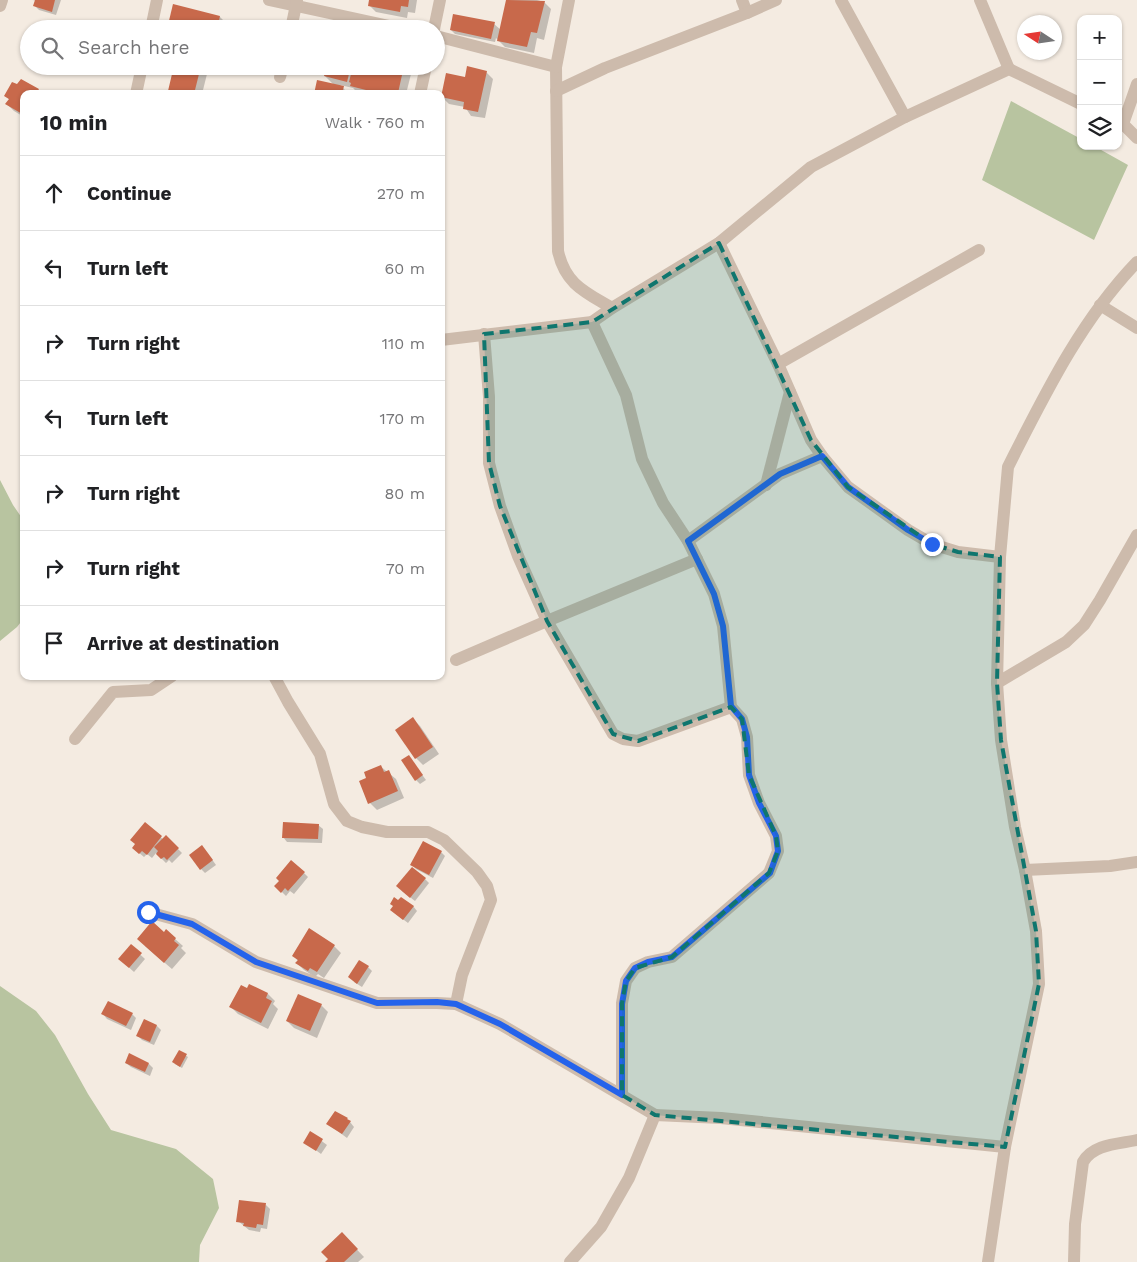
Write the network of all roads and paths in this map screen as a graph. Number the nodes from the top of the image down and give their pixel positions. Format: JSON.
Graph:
{"nodes":[{"id":1,"x":2,"y":0,"type":"edge"},
{"id":2,"x":157,"y":0,"type":"edge"},
{"id":3,"x":269,"y":0,"type":"edge"},
{"id":4,"x":440,"y":0,"type":"edge"},
{"id":5,"x":569,"y":0,"type":"edge"},
{"id":6,"x":742,"y":0,"type":"edge"},
{"id":7,"x":776,"y":0,"type":"edge"},
{"id":8,"x":841,"y":0,"type":"edge"},
{"id":9,"x":980,"y":0,"type":"edge"},
{"id":10,"x":297,"y":3,"type":"edge"},
{"id":11,"x":0,"y":6,"type":"edge"},
{"id":12,"x":747,"y":13,"type":"junction"},
{"id":13,"x":153,"y":20,"type":"edge"},
{"id":14,"x":293,"y":20,"type":"edge"},
{"id":15,"x":366,"y":20,"type":"edge"},
{"id":16,"x":436,"y":20,"type":"edge"},
{"id":17,"x":445,"y":38,"type":"edge"},
{"id":18,"x":556,"y":66,"type":"junction"},
{"id":19,"x":1009,"y":69,"type":"junction"},
{"id":20,"x":140,"y":75,"type":"edge"},
{"id":21,"x":424,"y":75,"type":"edge"},
{"id":22,"x":1137,"y":84,"type":"edge"},
{"id":23,"x":137,"y":90,"type":"edge"},
{"id":24,"x":421,"y":90,"type":"edge"},
{"id":25,"x":556,"y":91,"type":"junction"},
{"id":26,"x":1077,"y":102,"type":"edge"},
{"id":27,"x":905,"y":117,"type":"junction"},
{"id":28,"x":1122,"y":121,"type":"edge"},
{"id":29,"x":1122,"y":124,"type":"edge"},
{"id":30,"x":1137,"y":138,"type":"edge"},
{"id":31,"x":719,"y":243,"type":"junction"},
{"id":32,"x":980,"y":250,"type":"dead end"},
{"id":33,"x":1137,"y":262,"type":"edge"},
{"id":34,"x":1100,"y":305,"type":"junction"},
{"id":35,"x":612,"y":308,"type":"junction"},
{"id":36,"x":592,"y":322,"type":"junction"},
{"id":37,"x":1137,"y":328,"type":"edge"},
{"id":38,"x":484,"y":334,"type":"junction"},
{"id":39,"x":445,"y":339,"type":"edge"},
{"id":40,"x":778,"y":364,"type":"junction"},
{"id":41,"x":790,"y":392,"type":"junction"},
{"id":42,"x":822,"y":456,"type":"junction"},
{"id":43,"x":766,"y":485,"type":"junction"},
{"id":44,"x":1137,"y":535,"type":"edge"},
{"id":45,"x":688,"y":541,"type":"junction"},
{"id":46,"x":1000,"y":557,"type":"junction"},
{"id":47,"x":697,"y":559,"type":"junction"},
{"id":48,"x":547,"y":620,"type":"junction"},
{"id":49,"x":456,"y":660,"type":"dead end"},
{"id":50,"x":166,"y":680,"type":"edge"},
{"id":51,"x":276,"y":680,"type":"edge"},
{"id":52,"x":997,"y":683,"type":"junction"},
{"id":53,"x":731,"y":706,"type":"junction"},
{"id":54,"x":75,"y":739,"type":"dead end"},
{"id":55,"x":1137,"y":862,"type":"edge"},
{"id":56,"x":1025,"y":870,"type":"junction"},
{"id":57,"x":148,"y":912,"type":"dead end"},
{"id":58,"x":456,"y":1004,"type":"junction"},
{"id":59,"x":622,"y":1095,"type":"junction"},
{"id":60,"x":655,"y":1115,"type":"junction"},
{"id":61,"x":1137,"y":1140,"type":"edge"},
{"id":62,"x":1005,"y":1147,"type":"junction"},
{"id":63,"x":570,"y":1262,"type":"edge"},
{"id":64,"x":988,"y":1262,"type":"edge"},
{"id":65,"x":1074,"y":1262,"type":"edge"}],
"edges":[{"from":1,"to":11,"type":"street"},
{"from":2,"to":13,"type":"street"},
{"from":3,"to":10,"type":"street"},
{"from":4,"to":16,"type":"street"},
{"from":5,"to":18,"type":"street"},
{"from":6,"to":12,"type":"street"},
{"from":7,"to":12,"type":"street"},
{"from":8,"to":27,"type":"street"},
{"from":9,"to":19,"type":"street"},
{"from":10,"to":14,"type":"street"},
{"from":10,"to":15,"type":"street"},
{"from":12,"to":25,"type":"street"},
{"from":17,"to":18,"type":"street"},
{"from":18,"to":25,"type":"street"},
{"from":19,"to":26,"type":"street"},
{"from":19,"to":27,"type":"street"},
{"from":20,"to":23,"type":"street"},
{"from":21,"to":24,"type":"street"},
{"from":22,"to":28,"type":"street"},
{"from":25,"to":35,"type":"street"},
{"from":27,"to":31,"type":"street"},
{"from":29,"to":30,"type":"street"},
{"from":31,"to":35,"type":"street"},
{"from":31,"to":40,"type":"street"},
{"from":32,"to":40,"type":"street"},
{"from":33,"to":34,"type":"street"},
{"from":34,"to":37,"type":"street"},
{"from":34,"to":46,"type":"street"},
{"from":35,"to":36,"type":"street"},
{"from":36,"to":38,"type":"street"},
{"from":36,"to":45,"type":"street"},
{"from":38,"to":39,"type":"street"},
{"from":38,"to":48,"type":"street"},
{"from":40,"to":41,"type":"street"},
{"from":41,"to":42,"type":"street"},
{"from":41,"to":43,"type":"street"},
{"from":42,"to":43,"type":"street"},
{"from":42,"to":46,"type":"street"},
{"from":43,"to":45,"type":"street"},
{"from":44,"to":52,"type":"street"},
{"from":45,"to":47,"type":"street"},
{"from":46,"to":52,"type":"street"},
{"from":47,"to":48,"type":"street"},
{"from":47,"to":53,"type":"street"},
{"from":48,"to":49,"type":"street"},
{"from":48,"to":53,"type":"street"},
{"from":50,"to":54,"type":"street"},
{"from":51,"to":58,"type":"street"},
{"from":52,"to":56,"type":"street"},
{"from":53,"to":59,"type":"street"},
{"from":55,"to":56,"type":"street"},
{"from":56,"to":62,"type":"street"},
{"from":57,"to":58,"type":"street"},
{"from":58,"to":59,"type":"street"},
{"from":59,"to":60,"type":"street"},
{"from":60,"to":62,"type":"street"},
{"from":60,"to":63,"type":"street"},
{"from":61,"to":65,"type":"street"},
{"from":62,"to":64,"type":"street"}]}
